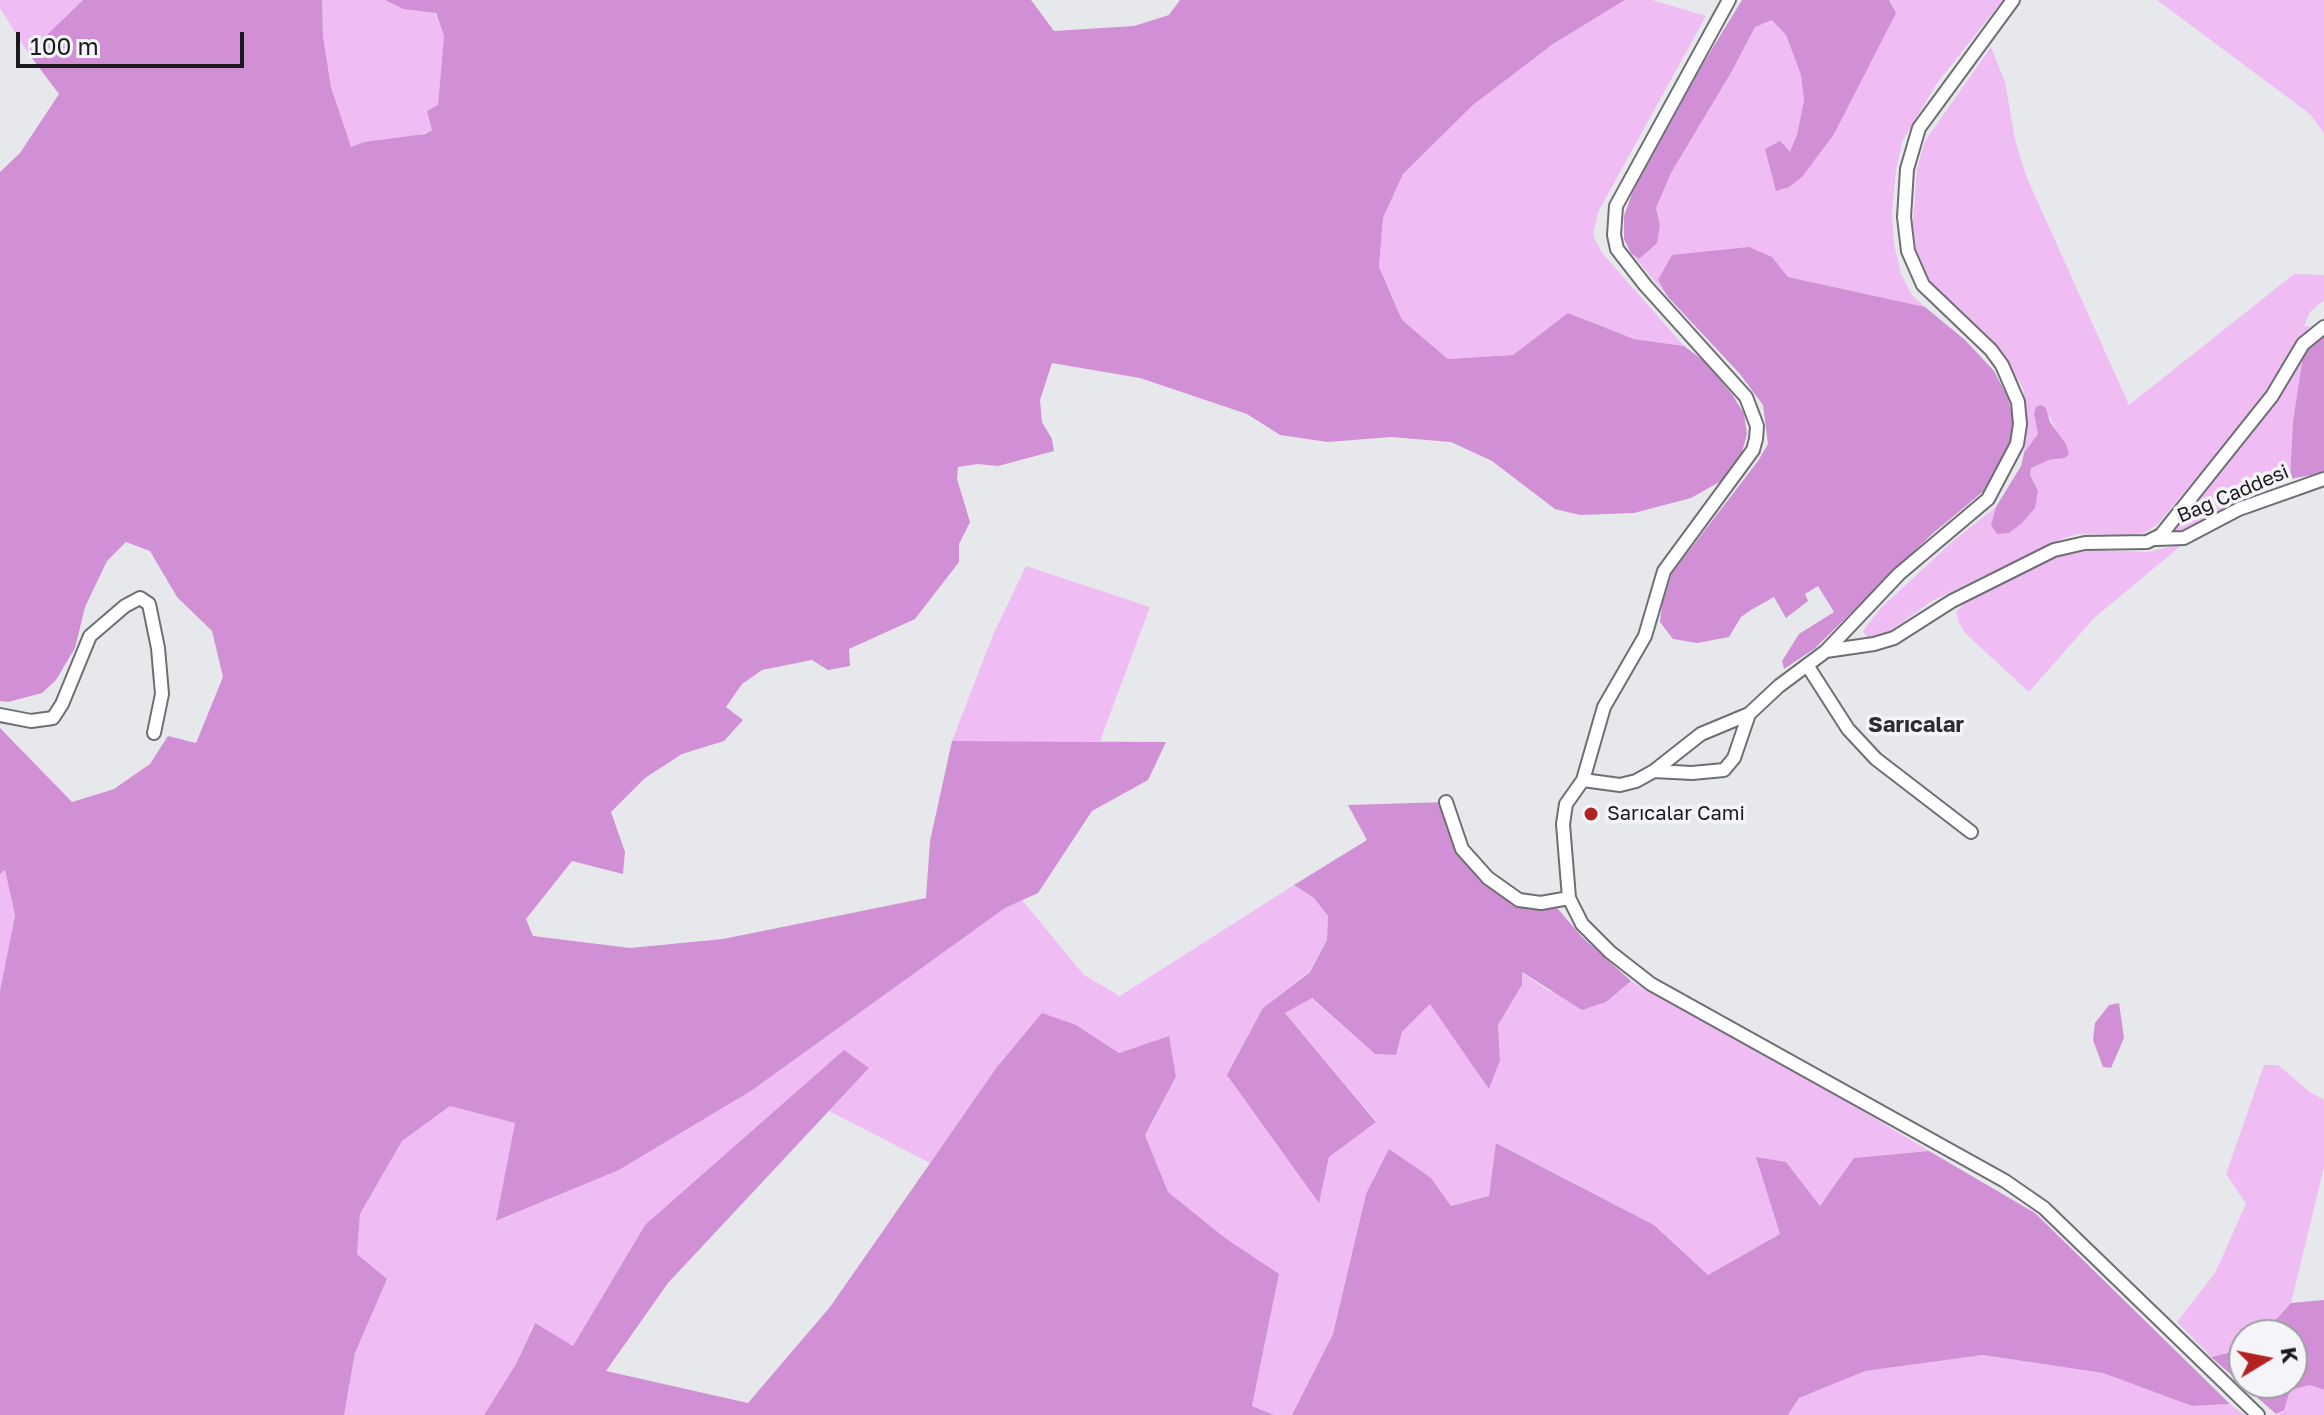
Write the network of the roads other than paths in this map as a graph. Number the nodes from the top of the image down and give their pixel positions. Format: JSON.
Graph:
{"nodes":[{"id":1,"x":1729,"y":0,"type":"edge"},
{"id":2,"x":2013,"y":0,"type":"edge"},
{"id":3,"x":2324,"y":327,"type":"edge"},
{"id":4,"x":2324,"y":479,"type":"edge"},
{"id":5,"x":2156,"y":539,"type":"junction"},
{"id":6,"x":1826,"y":651,"type":"junction"},
{"id":7,"x":1807,"y":665,"type":"junction"},
{"id":8,"x":1749,"y":714,"type":"junction"},
{"id":9,"x":0,"y":715,"type":"edge"},
{"id":10,"x":154,"y":733,"type":"dead end"},
{"id":11,"x":1654,"y":771,"type":"junction"},
{"id":12,"x":1583,"y":780,"type":"junction"},
{"id":13,"x":1446,"y":802,"type":"dead end"},
{"id":14,"x":1971,"y":832,"type":"dead end"},
{"id":15,"x":1569,"y":898,"type":"junction"},
{"id":16,"x":2258,"y":1415,"type":"edge"}],
"edges":[{"from":1,"to":12,"type":"street"},
{"from":2,"to":6,"type":"street"},
{"from":3,"to":5,"type":"street"},
{"from":4,"to":5,"type":"street","name":"Bağ Caddesi"},
{"from":5,"to":6,"type":"street","name":"Bağ Caddesi"},
{"from":6,"to":7,"type":"street"},
{"from":7,"to":8,"type":"street"},
{"from":7,"to":14,"type":"street"},
{"from":8,"to":11,"type":"street"},
{"from":8,"to":11,"type":"street"},
{"from":9,"to":10,"type":"street"},
{"from":11,"to":12,"type":"street"},
{"from":12,"to":15,"type":"street"},
{"from":13,"to":15,"type":"street"},
{"from":15,"to":16,"type":"street"}]}
